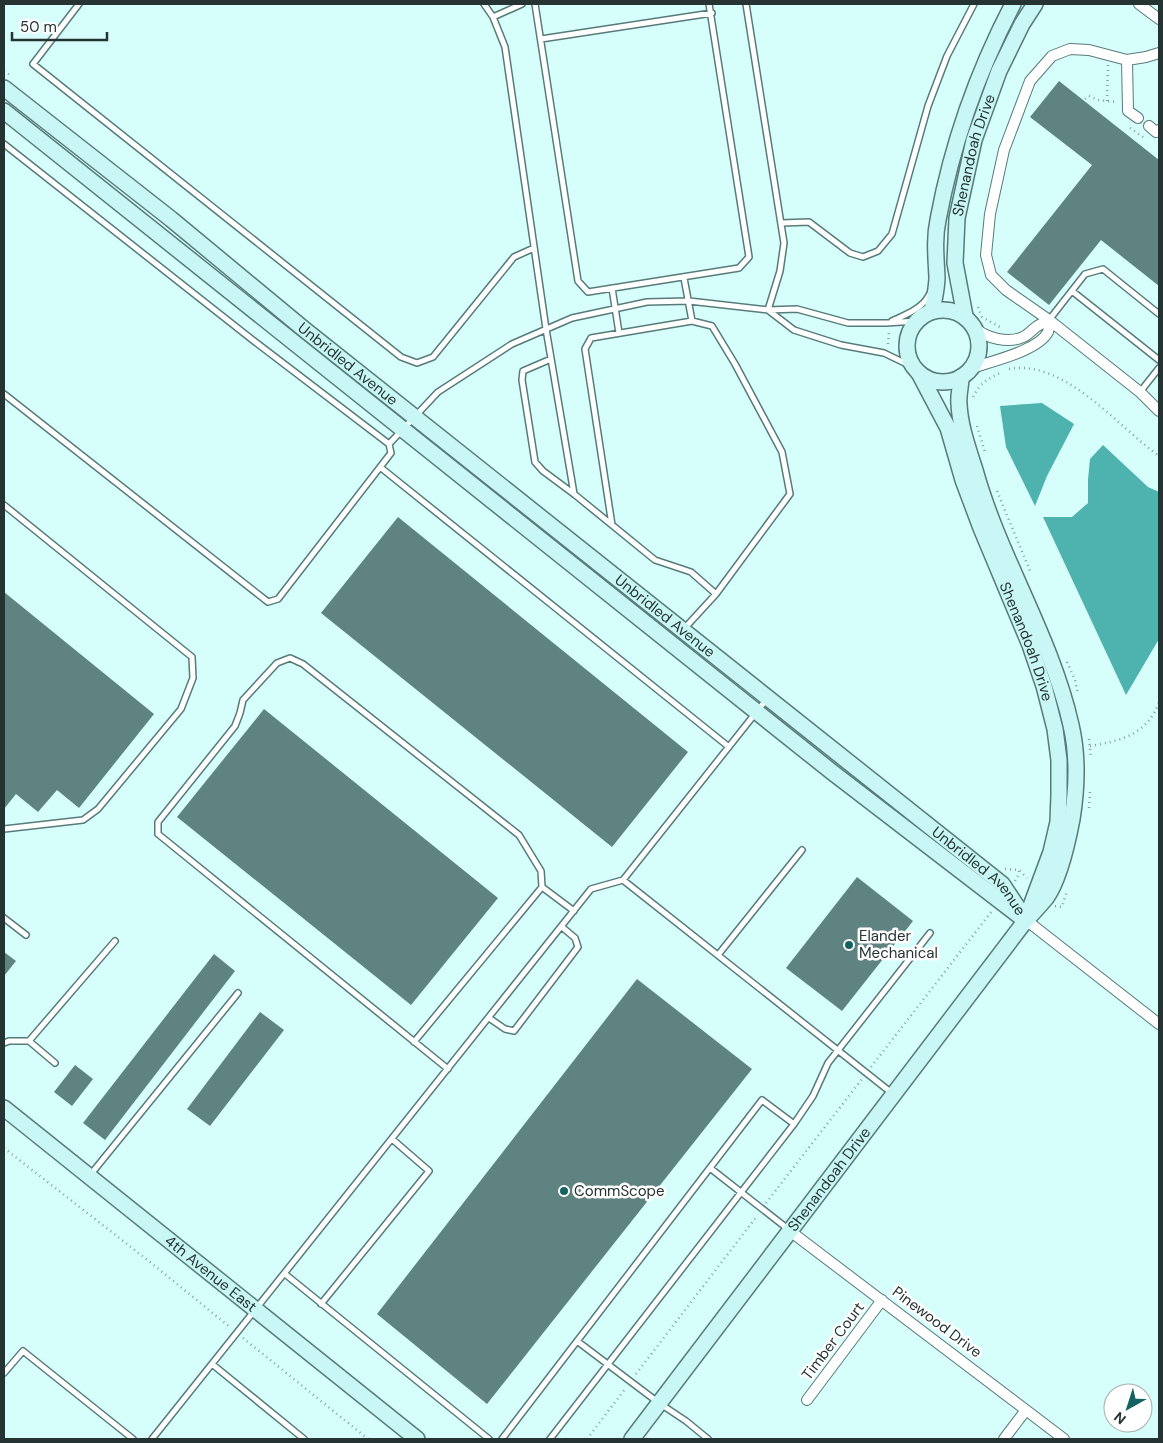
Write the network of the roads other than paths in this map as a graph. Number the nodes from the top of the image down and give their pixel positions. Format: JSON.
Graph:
{"nodes":[{"id":1,"x":79,"y":4,"type":"edge"},
{"id":2,"x":484,"y":4,"type":"edge"},
{"id":3,"x":522,"y":4,"type":"edge"},
{"id":4,"x":535,"y":4,"type":"edge"},
{"id":5,"x":709,"y":4,"type":"edge"},
{"id":6,"x":746,"y":4,"type":"edge"},
{"id":7,"x":974,"y":4,"type":"edge"},
{"id":8,"x":1013,"y":4,"type":"edge"},
{"id":9,"x":1035,"y":4,"type":"edge"},
{"id":10,"x":1139,"y":4,"type":"edge"},
{"id":11,"x":712,"y":12,"type":"junction"},
{"id":12,"x":493,"y":16,"type":"junction"},
{"id":13,"x":1159,"y":19,"type":"edge"},
{"id":14,"x":541,"y":39,"type":"junction"},
{"id":15,"x":1159,"y":53,"type":"edge"},
{"id":16,"x":1127,"y":60,"type":"junction"},
{"id":17,"x":7,"y":82,"type":"edge"},
{"id":18,"x":4,"y":111,"type":"edge"},
{"id":19,"x":1138,"y":118,"type":"dead end"},
{"id":20,"x":4,"y":144,"type":"edge"},
{"id":21,"x":781,"y":223,"type":"junction"},
{"id":22,"x":534,"y":248,"type":"junction"},
{"id":23,"x":684,"y":278,"type":"junction"},
{"id":24,"x":937,"y":279,"type":"junction"},
{"id":25,"x":612,"y":288,"type":"junction"},
{"id":26,"x":1072,"y":290,"type":"junction"},
{"id":27,"x":689,"y":301,"type":"junction"},
{"id":28,"x":615,"y":309,"type":"junction"},
{"id":29,"x":768,"y":310,"type":"junction"},
{"id":30,"x":932,"y":311,"type":"junction"},
{"id":31,"x":1159,"y":314,"type":"edge"},
{"id":32,"x":1050,"y":320,"type":"junction"},
{"id":33,"x":692,"y":321,"type":"junction"},
{"id":34,"x":917,"y":321,"type":"junction"},
{"id":35,"x":970,"y":322,"type":"junction"},
{"id":36,"x":886,"y":323,"type":"junction"},
{"id":37,"x":546,"y":329,"type":"junction"},
{"id":38,"x":619,"y":333,"type":"junction"},
{"id":39,"x":1023,"y":338,"type":"junction"},
{"id":40,"x":1028,"y":348,"type":"junction"},
{"id":41,"x":551,"y":358,"type":"junction"},
{"id":42,"x":1159,"y":360,"type":"edge"},
{"id":43,"x":1159,"y":368,"type":"edge"},
{"id":44,"x":916,"y":370,"type":"junction"},
{"id":45,"x":967,"y":372,"type":"junction"},
{"id":46,"x":1140,"y":392,"type":"junction"},
{"id":47,"x":4,"y":394,"type":"edge"},
{"id":48,"x":1159,"y":411,"type":"edge"},
{"id":49,"x":415,"y":418,"type":"junction"},
{"id":50,"x":402,"y":430,"type":"junction"},
{"id":51,"x":389,"y":444,"type":"junction"},
{"id":52,"x":380,"y":467,"type":"junction"},
{"id":53,"x":574,"y":494,"type":"junction"},
{"id":54,"x":4,"y":505,"type":"edge"},
{"id":55,"x":612,"y":525,"type":"junction"},
{"id":56,"x":716,"y":594,"type":"junction"},
{"id":57,"x":682,"y":630,"type":"junction"},
{"id":58,"x":768,"y":698,"type":"junction"},
{"id":59,"x":756,"y":712,"type":"junction"},
{"id":60,"x":730,"y":747,"type":"junction"},
{"id":61,"x":4,"y":829,"type":"edge"},
{"id":62,"x":802,"y":850,"type":"dead end"},
{"id":63,"x":623,"y":880,"type":"junction"},
{"id":64,"x":542,"y":887,"type":"junction"},
{"id":65,"x":1042,"y":892,"type":"junction"},
{"id":66,"x":1003,"y":897,"type":"junction"},
{"id":67,"x":574,"y":911,"type":"junction"},
{"id":68,"x":4,"y":918,"type":"edge"},
{"id":69,"x":1026,"y":920,"type":"junction"},
{"id":70,"x":562,"y":927,"type":"junction"},
{"id":71,"x":930,"y":933,"type":"dead end"},
{"id":72,"x":26,"y":935,"type":"dead end"},
{"id":73,"x":115,"y":941,"type":"dead end"},
{"id":74,"x":718,"y":955,"type":"junction"},
{"id":75,"x":238,"y":992,"type":"dead end"},
{"id":76,"x":488,"y":1018,"type":"junction"},
{"id":77,"x":1159,"y":1024,"type":"edge"},
{"id":78,"x":29,"y":1041,"type":"junction"},
{"id":79,"x":414,"y":1042,"type":"junction"},
{"id":80,"x":4,"y":1043,"type":"edge"},
{"id":81,"x":838,"y":1051,"type":"junction"},
{"id":82,"x":54,"y":1063,"type":"dead end"},
{"id":83,"x":448,"y":1069,"type":"junction"},
{"id":84,"x":894,"y":1095,"type":"junction"},
{"id":85,"x":4,"y":1108,"type":"edge"},
{"id":86,"x":794,"y":1124,"type":"junction"},
{"id":87,"x":392,"y":1139,"type":"junction"},
{"id":88,"x":710,"y":1168,"type":"junction"},
{"id":89,"x":89,"y":1176,"type":"junction"},
{"id":90,"x":741,"y":1193,"type":"junction"},
{"id":91,"x":790,"y":1231,"type":"junction"},
{"id":92,"x":285,"y":1274,"type":"junction"},
{"id":93,"x":882,"y":1300,"type":"junction"},
{"id":94,"x":322,"y":1304,"type":"junction"},
{"id":95,"x":256,"y":1310,"type":"junction"},
{"id":96,"x":577,"y":1341,"type":"junction"},
{"id":97,"x":212,"y":1364,"type":"junction"},
{"id":98,"x":608,"y":1365,"type":"junction"},
{"id":99,"x":4,"y":1373,"type":"edge"},
{"id":100,"x":807,"y":1400,"type":"dead end"},
{"id":101,"x":660,"y":1403,"type":"junction"},
{"id":102,"x":1026,"y":1410,"type":"junction"},
{"id":103,"x":133,"y":1439,"type":"edge"},
{"id":104,"x":152,"y":1439,"type":"edge"},
{"id":105,"x":304,"y":1439,"type":"edge"},
{"id":106,"x":418,"y":1439,"type":"edge"},
{"id":107,"x":489,"y":1439,"type":"edge"},
{"id":108,"x":502,"y":1439,"type":"edge"},
{"id":109,"x":550,"y":1439,"type":"edge"},
{"id":110,"x":632,"y":1439,"type":"edge"},
{"id":111,"x":708,"y":1439,"type":"edge"},
{"id":112,"x":1004,"y":1439,"type":"edge"},
{"id":113,"x":1064,"y":1439,"type":"edge"}],
"edges":[{"from":1,"to":22,"type":"lane"},
{"from":2,"to":12,"type":"lane"},
{"from":3,"to":12,"type":"lane"},
{"from":4,"to":14,"type":"lane"},
{"from":5,"to":11,"type":"lane"},
{"from":6,"to":21,"type":"lane"},
{"from":7,"to":21,"type":"lane"},
{"from":8,"to":24,"type":"street","name":"Shenandoah Drive"},
{"from":9,"to":35,"type":"street","name":"Shenandoah Drive"},
{"from":10,"to":13,"type":"street"},
{"from":11,"to":14,"type":"lane"},
{"from":11,"to":23,"type":"lane"},
{"from":12,"to":22,"type":"lane"},
{"from":14,"to":25,"type":"lane"},
{"from":15,"to":16,"type":"street"},
{"from":16,"to":19,"type":"street"},
{"from":16,"to":32,"type":"street"},
{"from":17,"to":49,"type":"street","name":"Unbridled Avenue"},
{"from":18,"to":50,"type":"street","name":"Unbridled Avenue"},
{"from":20,"to":51,"type":"lane"},
{"from":21,"to":29,"type":"lane"},
{"from":22,"to":37,"type":"lane"},
{"from":23,"to":25,"type":"lane"},
{"from":23,"to":27,"type":"lane"},
{"from":24,"to":30,"type":"street","name":"Shenandoah Drive"},
{"from":24,"to":36,"type":"lane"},
{"from":25,"to":28,"type":"lane"},
{"from":26,"to":31,"type":"lane"},
{"from":26,"to":32,"type":"lane"},
{"from":26,"to":42,"type":"lane"},
{"from":27,"to":28,"type":"lane"},
{"from":27,"to":29,"type":"lane"},
{"from":27,"to":33,"type":"lane"},
{"from":28,"to":37,"type":"lane"},
{"from":28,"to":38,"type":"lane"},
{"from":29,"to":36,"type":"lane"},
{"from":29,"to":44,"type":"lane"},
{"from":30,"to":34,"type":"street"},
{"from":30,"to":35,"type":"street"},
{"from":32,"to":39,"type":"street"},
{"from":32,"to":40,"type":"street"},
{"from":32,"to":46,"type":"street"},
{"from":33,"to":38,"type":"lane"},
{"from":33,"to":56,"type":"lane"},
{"from":34,"to":36,"type":"lane"},
{"from":34,"to":44,"type":"street"},
{"from":35,"to":39,"type":"street"},
{"from":35,"to":45,"type":"street"},
{"from":37,"to":41,"type":"lane"},
{"from":37,"to":49,"type":"lane"},
{"from":38,"to":55,"type":"lane"},
{"from":39,"to":40,"type":"lane"},
{"from":40,"to":45,"type":"street"},
{"from":41,"to":53,"type":"lane"},
{"from":41,"to":53,"type":"lane"},
{"from":43,"to":46,"type":"lane"},
{"from":44,"to":45,"type":"street"},
{"from":44,"to":65,"type":"street","name":"Shenandoah Drive"},
{"from":45,"to":65,"type":"street","name":"Shenandoah Drive"},
{"from":46,"to":48,"type":"street"},
{"from":47,"to":52,"type":"lane"},
{"from":49,"to":50,"type":"lane"},
{"from":49,"to":57,"type":"street","name":"Unbridled Avenue"},
{"from":50,"to":51,"type":"lane"},
{"from":50,"to":59,"type":"street","name":"Unbridled Avenue"},
{"from":51,"to":52,"type":"lane"},
{"from":52,"to":60,"type":"lane"},
{"from":53,"to":55,"type":"lane"},
{"from":54,"to":61,"type":"lane"},
{"from":55,"to":56,"type":"lane"},
{"from":56,"to":57,"type":"lane"},
{"from":57,"to":58,"type":"street","name":"Unbridled Avenue"},
{"from":58,"to":59,"type":"lane"},
{"from":58,"to":66,"type":"street","name":"Unbridled Avenue"},
{"from":59,"to":60,"type":"lane"},
{"from":59,"to":66,"type":"street","name":"Unbridled Avenue"},
{"from":60,"to":63,"type":"lane"},
{"from":62,"to":74,"type":"lane"},
{"from":63,"to":67,"type":"lane"},
{"from":63,"to":74,"type":"lane"},
{"from":64,"to":67,"type":"lane"},
{"from":64,"to":79,"type":"lane"},
{"from":64,"to":79,"type":"lane"},
{"from":65,"to":69,"type":"street","name":"Shenandoah Drive"},
{"from":66,"to":69,"type":"street","name":"Unbridled Avenue"},
{"from":67,"to":70,"type":"lane"},
{"from":68,"to":72,"type":"lane"},
{"from":69,"to":77,"type":"street"},
{"from":69,"to":84,"type":"street","name":"Shenandoah Drive"},
{"from":70,"to":76,"type":"lane"},
{"from":70,"to":76,"type":"lane"},
{"from":71,"to":81,"type":"lane"},
{"from":73,"to":78,"type":"lane"},
{"from":74,"to":81,"type":"lane"},
{"from":75,"to":89,"type":"lane"},
{"from":76,"to":83,"type":"lane"},
{"from":78,"to":80,"type":"lane"},
{"from":78,"to":82,"type":"lane"},
{"from":79,"to":83,"type":"lane"},
{"from":81,"to":84,"type":"lane"},
{"from":81,"to":86,"type":"lane"},
{"from":83,"to":87,"type":"lane"},
{"from":84,"to":91,"type":"street","name":"Shenandoah Drive"},
{"from":85,"to":89,"type":"street","name":"4th Avenue East"},
{"from":86,"to":88,"type":"lane"},
{"from":86,"to":90,"type":"lane"},
{"from":87,"to":92,"type":"lane"},
{"from":87,"to":94,"type":"lane"},
{"from":88,"to":90,"type":"lane"},
{"from":88,"to":96,"type":"lane"},
{"from":89,"to":95,"type":"street","name":"4th Avenue East"},
{"from":90,"to":91,"type":"lane"},
{"from":90,"to":98,"type":"lane"},
{"from":91,"to":93,"type":"street","name":"Pinewood Drive"},
{"from":91,"to":101,"type":"street","name":"Shenandoah Drive"},
{"from":92,"to":94,"type":"lane"},
{"from":92,"to":95,"type":"lane"},
{"from":93,"to":100,"type":"street","name":"Timber Court"},
{"from":93,"to":102,"type":"street","name":"Pinewood Drive"},
{"from":94,"to":107,"type":"lane"},
{"from":95,"to":97,"type":"lane"},
{"from":95,"to":106,"type":"street","name":"4th Avenue East"},
{"from":96,"to":98,"type":"lane"},
{"from":96,"to":108,"type":"lane"},
{"from":97,"to":104,"type":"lane"},
{"from":97,"to":105,"type":"lane"},
{"from":98,"to":101,"type":"lane"},
{"from":98,"to":109,"type":"lane"},
{"from":99,"to":103,"type":"lane"},
{"from":101,"to":110,"type":"street","name":"Shenandoah Drive"},
{"from":101,"to":111,"type":"lane"},
{"from":102,"to":112,"type":"street"},
{"from":102,"to":113,"type":"street","name":"Pinewood Drive"}]}
